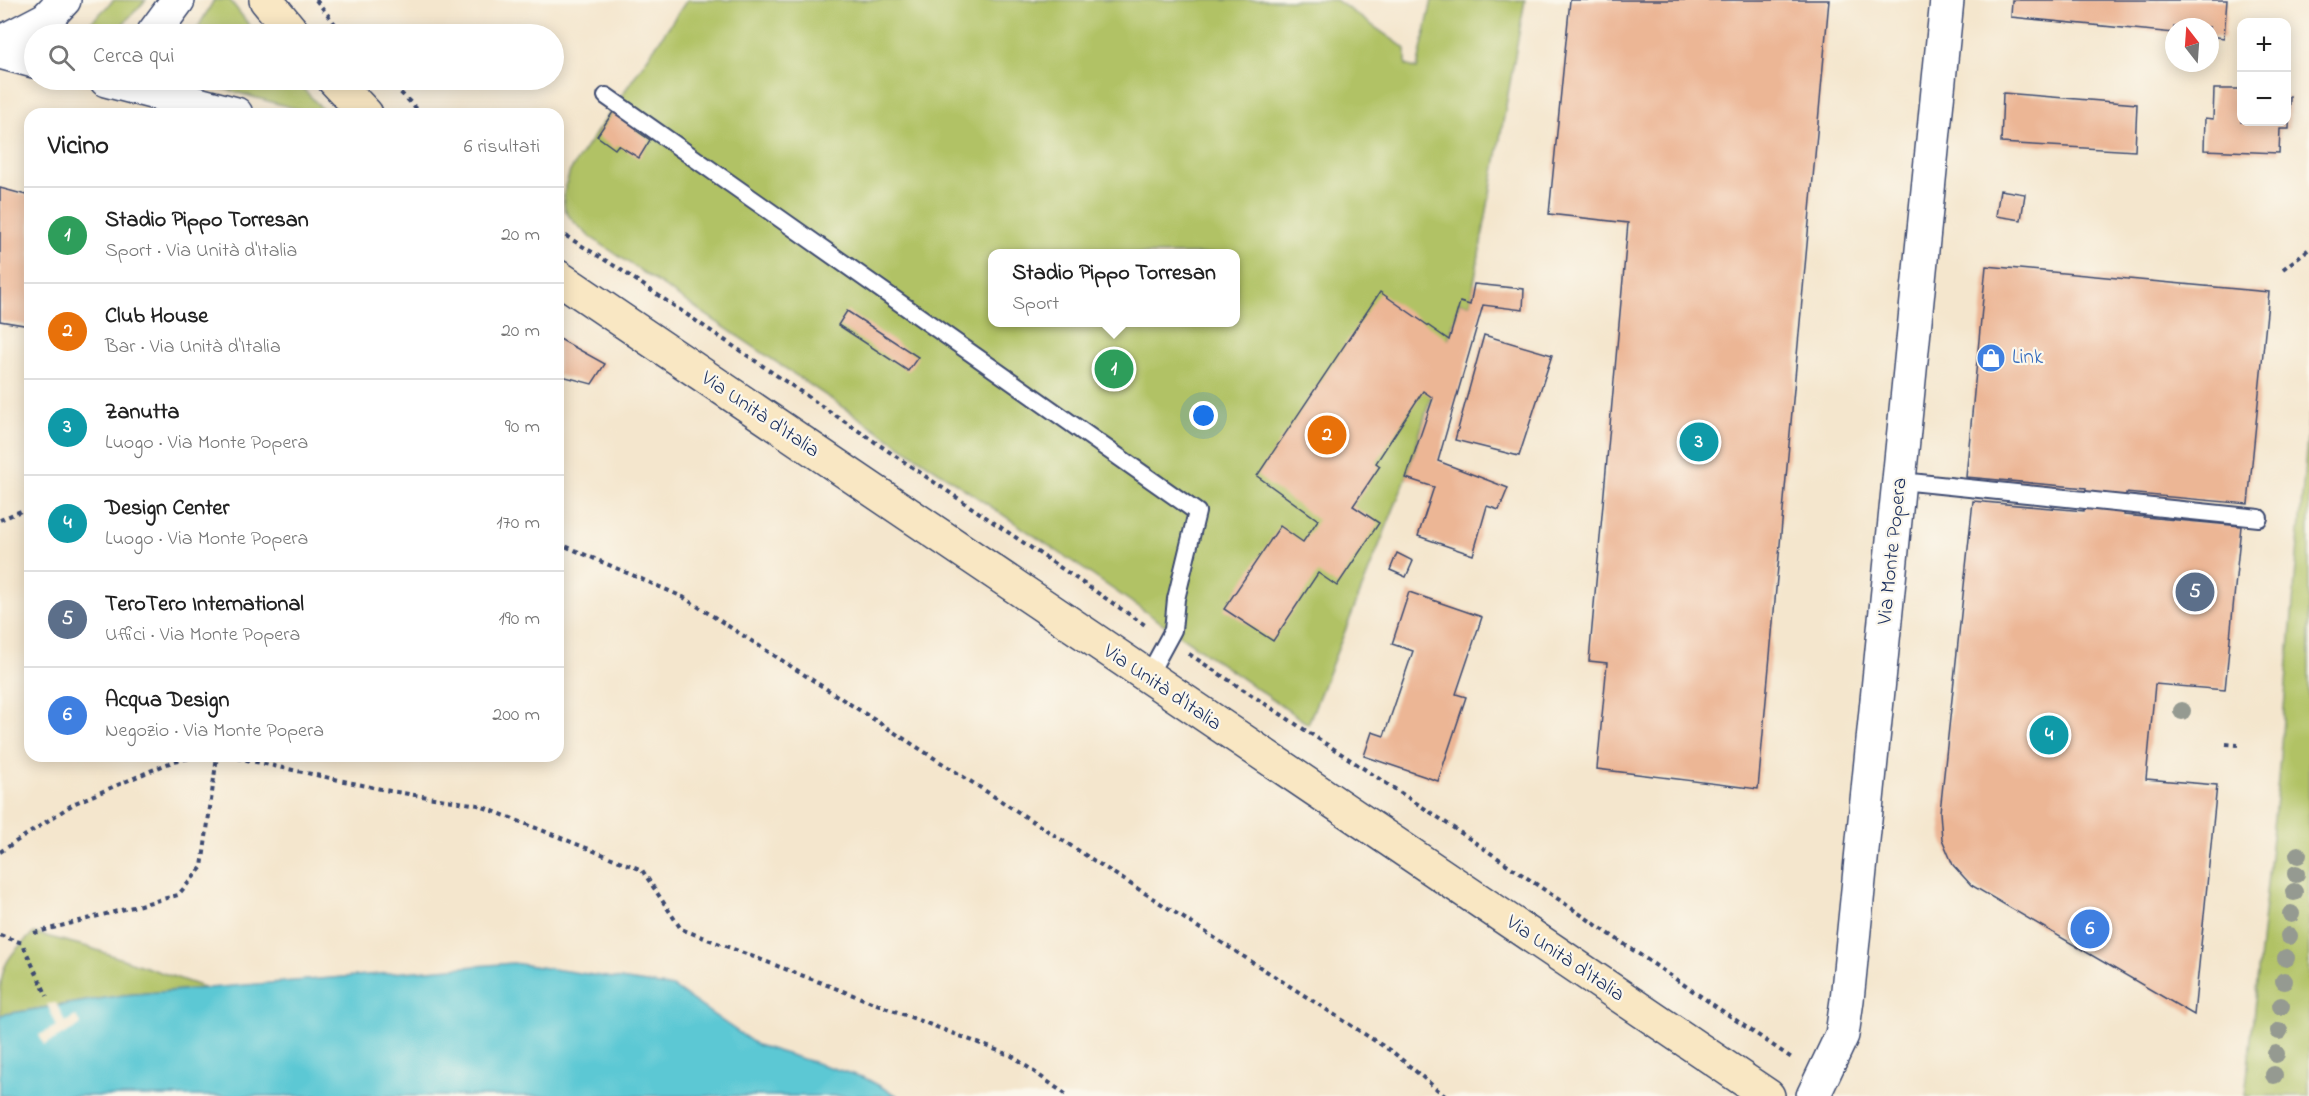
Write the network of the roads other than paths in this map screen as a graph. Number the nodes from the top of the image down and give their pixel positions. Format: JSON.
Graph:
{"nodes":[{"id":1,"x":64,"y":0,"type":"edge"},
{"id":2,"x":178,"y":0,"type":"edge"},
{"id":3,"x":266,"y":0,"type":"edge"},
{"id":4,"x":1947,"y":0,"type":"edge"},
{"id":5,"x":36,"y":24,"type":"edge"},
{"id":6,"x":160,"y":24,"type":"edge"},
{"id":7,"x":286,"y":24,"type":"edge"},
{"id":8,"x":24,"y":30,"type":"edge"},
{"id":9,"x":0,"y":43,"type":"edge"},
{"id":10,"x":0,"y":52,"type":"edge"},
{"id":11,"x":24,"y":58,"type":"edge"},
{"id":12,"x":149,"y":90,"type":"edge"},
{"id":13,"x":343,"y":90,"type":"edge"},
{"id":14,"x":606,"y":96,"type":"dead end"},
{"id":15,"x":214,"y":108,"type":"edge"},
{"id":16,"x":360,"y":108,"type":"edge"},
{"id":17,"x":564,"y":281,"type":"edge"},
{"id":18,"x":1901,"y":481,"type":"junction"},
{"id":19,"x":2259,"y":518,"type":"dead end"},
{"id":20,"x":1148,"y":678,"type":"junction"},
{"id":21,"x":1818,"y":1088,"type":"edge"},
{"id":22,"x":1768,"y":1096,"type":"edge"}],
"edges":[{"from":1,"to":5,"type":"street"},
{"from":2,"to":6,"type":"street"},
{"from":3,"to":7,"type":"main road"},
{"from":4,"to":18,"type":"street","name":"Via Monte Popera"},
{"from":8,"to":9,"type":"street"},
{"from":10,"to":11,"type":"street"},
{"from":12,"to":15,"type":"street"},
{"from":13,"to":16,"type":"main road"},
{"from":14,"to":20,"type":"lane"},
{"from":17,"to":20,"type":"main road","name":"Via Unità d'Italia"},
{"from":18,"to":19,"type":"lane"},
{"from":18,"to":21,"type":"street","name":"Via Monte Popera"},
{"from":20,"to":22,"type":"main road","name":"Via Unità d'Italia"}]}
